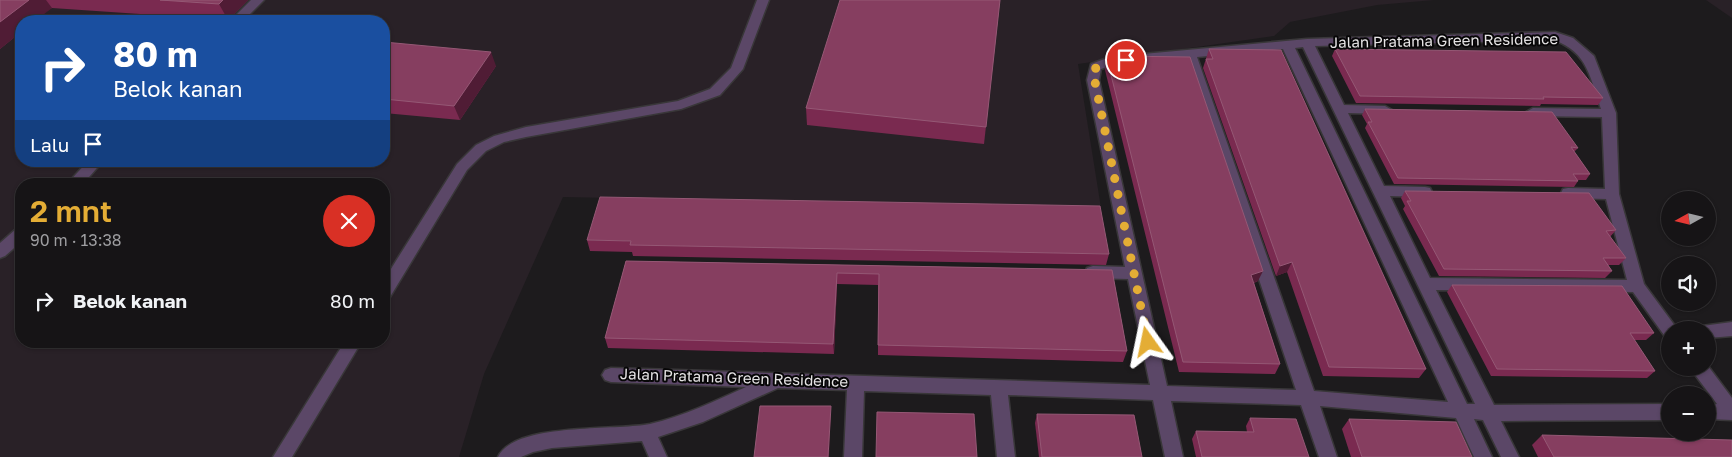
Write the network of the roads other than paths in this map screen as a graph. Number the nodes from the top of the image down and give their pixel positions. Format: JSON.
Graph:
{"nodes":[{"id":1,"x":258,"y":0,"type":"edge"},
{"id":2,"x":763,"y":0,"type":"edge"},
{"id":3,"x":242,"y":15,"type":"edge"},
{"id":4,"x":1306,"y":44,"type":"junction"},
{"id":5,"x":1288,"y":46,"type":"junction"},
{"id":6,"x":1190,"y":54,"type":"junction"},
{"id":7,"x":1339,"y":109,"type":"junction"},
{"id":8,"x":1399,"y":110,"type":"edge"},
{"id":9,"x":1519,"y":112,"type":"edge"},
{"id":10,"x":1608,"y":113,"type":"junction"},
{"id":11,"x":90,"y":167,"type":"edge"},
{"id":12,"x":80,"y":178,"type":"edge"},
{"id":13,"x":1380,"y":191,"type":"junction"},
{"id":14,"x":1438,"y":192,"type":"edge"},
{"id":15,"x":1554,"y":193,"type":"edge"},
{"id":16,"x":1612,"y":194,"type":"junction"},
{"id":17,"x":15,"y":238,"type":"edge"},
{"id":18,"x":0,"y":252,"type":"edge"},
{"id":19,"x":1074,"y":272,"type":"edge"},
{"id":20,"x":1134,"y":273,"type":"junction"},
{"id":21,"x":390,"y":283,"type":"edge"},
{"id":22,"x":1425,"y":284,"type":"junction"},
{"id":23,"x":1637,"y":286,"type":"junction"},
{"id":24,"x":1663,"y":321,"type":"edge"},
{"id":25,"x":1732,"y":329,"type":"edge"},
{"id":26,"x":1716,"y":330,"type":"edge"},
{"id":27,"x":350,"y":348,"type":"edge"},
{"id":28,"x":611,"y":375,"type":"dead end"},
{"id":29,"x":1705,"y":376,"type":"edge"},
{"id":30,"x":778,"y":381,"type":"junction"},
{"id":31,"x":856,"y":382,"type":"junction"},
{"id":32,"x":999,"y":388,"type":"junction"},
{"id":33,"x":1159,"y":393,"type":"junction"},
{"id":34,"x":1307,"y":398,"type":"junction"},
{"id":35,"x":1461,"y":411,"type":"junction"},
{"id":36,"x":1661,"y":412,"type":"edge"},
{"id":37,"x":1716,"y":412,"type":"edge"},
{"id":38,"x":1732,"y":412,"type":"edge"},
{"id":39,"x":1488,"y":413,"type":"junction"},
{"id":40,"x":648,"y":432,"type":"junction"},
{"id":41,"x":282,"y":457,"type":"edge"},
{"id":42,"x":507,"y":457,"type":"edge"},
{"id":43,"x":658,"y":457,"type":"edge"},
{"id":44,"x":853,"y":457,"type":"edge"},
{"id":45,"x":1006,"y":457,"type":"edge"},
{"id":46,"x":1174,"y":457,"type":"edge"},
{"id":47,"x":1328,"y":457,"type":"edge"},
{"id":48,"x":1483,"y":457,"type":"edge"},
{"id":49,"x":1510,"y":457,"type":"edge"}],
"edges":[{"from":1,"to":3,"type":"street"},
{"from":2,"to":21,"type":"street"},
{"from":4,"to":5,"type":"street"},
{"from":4,"to":7,"type":"street","name":"Jalan Pratama Green Residence"},
{"from":4,"to":10,"type":"street","name":"Jalan Pratama Green Residence"},
{"from":5,"to":6,"type":"street"},
{"from":5,"to":35,"type":"street"},
{"from":6,"to":20,"type":"street"},
{"from":6,"to":34,"type":"street"},
{"from":7,"to":8,"type":"street"},
{"from":7,"to":13,"type":"street","name":"Jalan Pratama Green Residence"},
{"from":9,"to":10,"type":"street"},
{"from":10,"to":16,"type":"street","name":"Jalan Pratama Green Residence"},
{"from":11,"to":12,"type":"street"},
{"from":13,"to":14,"type":"street"},
{"from":13,"to":22,"type":"street","name":"Jalan Pratama Green Residence"},
{"from":15,"to":16,"type":"street"},
{"from":16,"to":23,"type":"street","name":"Jalan Pratama Green Residence"},
{"from":17,"to":18,"type":"street"},
{"from":19,"to":20,"type":"street"},
{"from":20,"to":33,"type":"street"},
{"from":22,"to":23,"type":"street"},
{"from":22,"to":39,"type":"street","name":"Jalan Pratama Green Residence"},
{"from":23,"to":24,"type":"street","name":"Jalan Pratama Green Residence"},
{"from":25,"to":26,"type":"street"},
{"from":27,"to":41,"type":"street"},
{"from":28,"to":30,"type":"street","name":"Jalan Pratama Green Residence"},
{"from":29,"to":38,"type":"street"},
{"from":30,"to":31,"type":"street","name":"Jalan Pratama Green Residence"},
{"from":30,"to":40,"type":"street"},
{"from":31,"to":32,"type":"street","name":"Jalan Pratama Green Residence"},
{"from":31,"to":44,"type":"street","name":"Jalan Pratama Green Residence"},
{"from":32,"to":33,"type":"street","name":"Jalan Pratama Green Residence"},
{"from":32,"to":45,"type":"street"},
{"from":33,"to":34,"type":"street","name":"Jalan Pratama Green Residence"},
{"from":33,"to":46,"type":"street"},
{"from":34,"to":35,"type":"street","name":"Jalan Pratama Green Residence"},
{"from":34,"to":47,"type":"street"},
{"from":35,"to":39,"type":"street","name":"Jalan Pratama Green Residence"},
{"from":35,"to":48,"type":"street"},
{"from":36,"to":39,"type":"street","name":"Jalan Pratama Green Residence"},
{"from":37,"to":38,"type":"street"},
{"from":39,"to":49,"type":"street","name":"Jalan Pratama Green Residence"},
{"from":40,"to":42,"type":"street"},
{"from":40,"to":43,"type":"street"}]}
